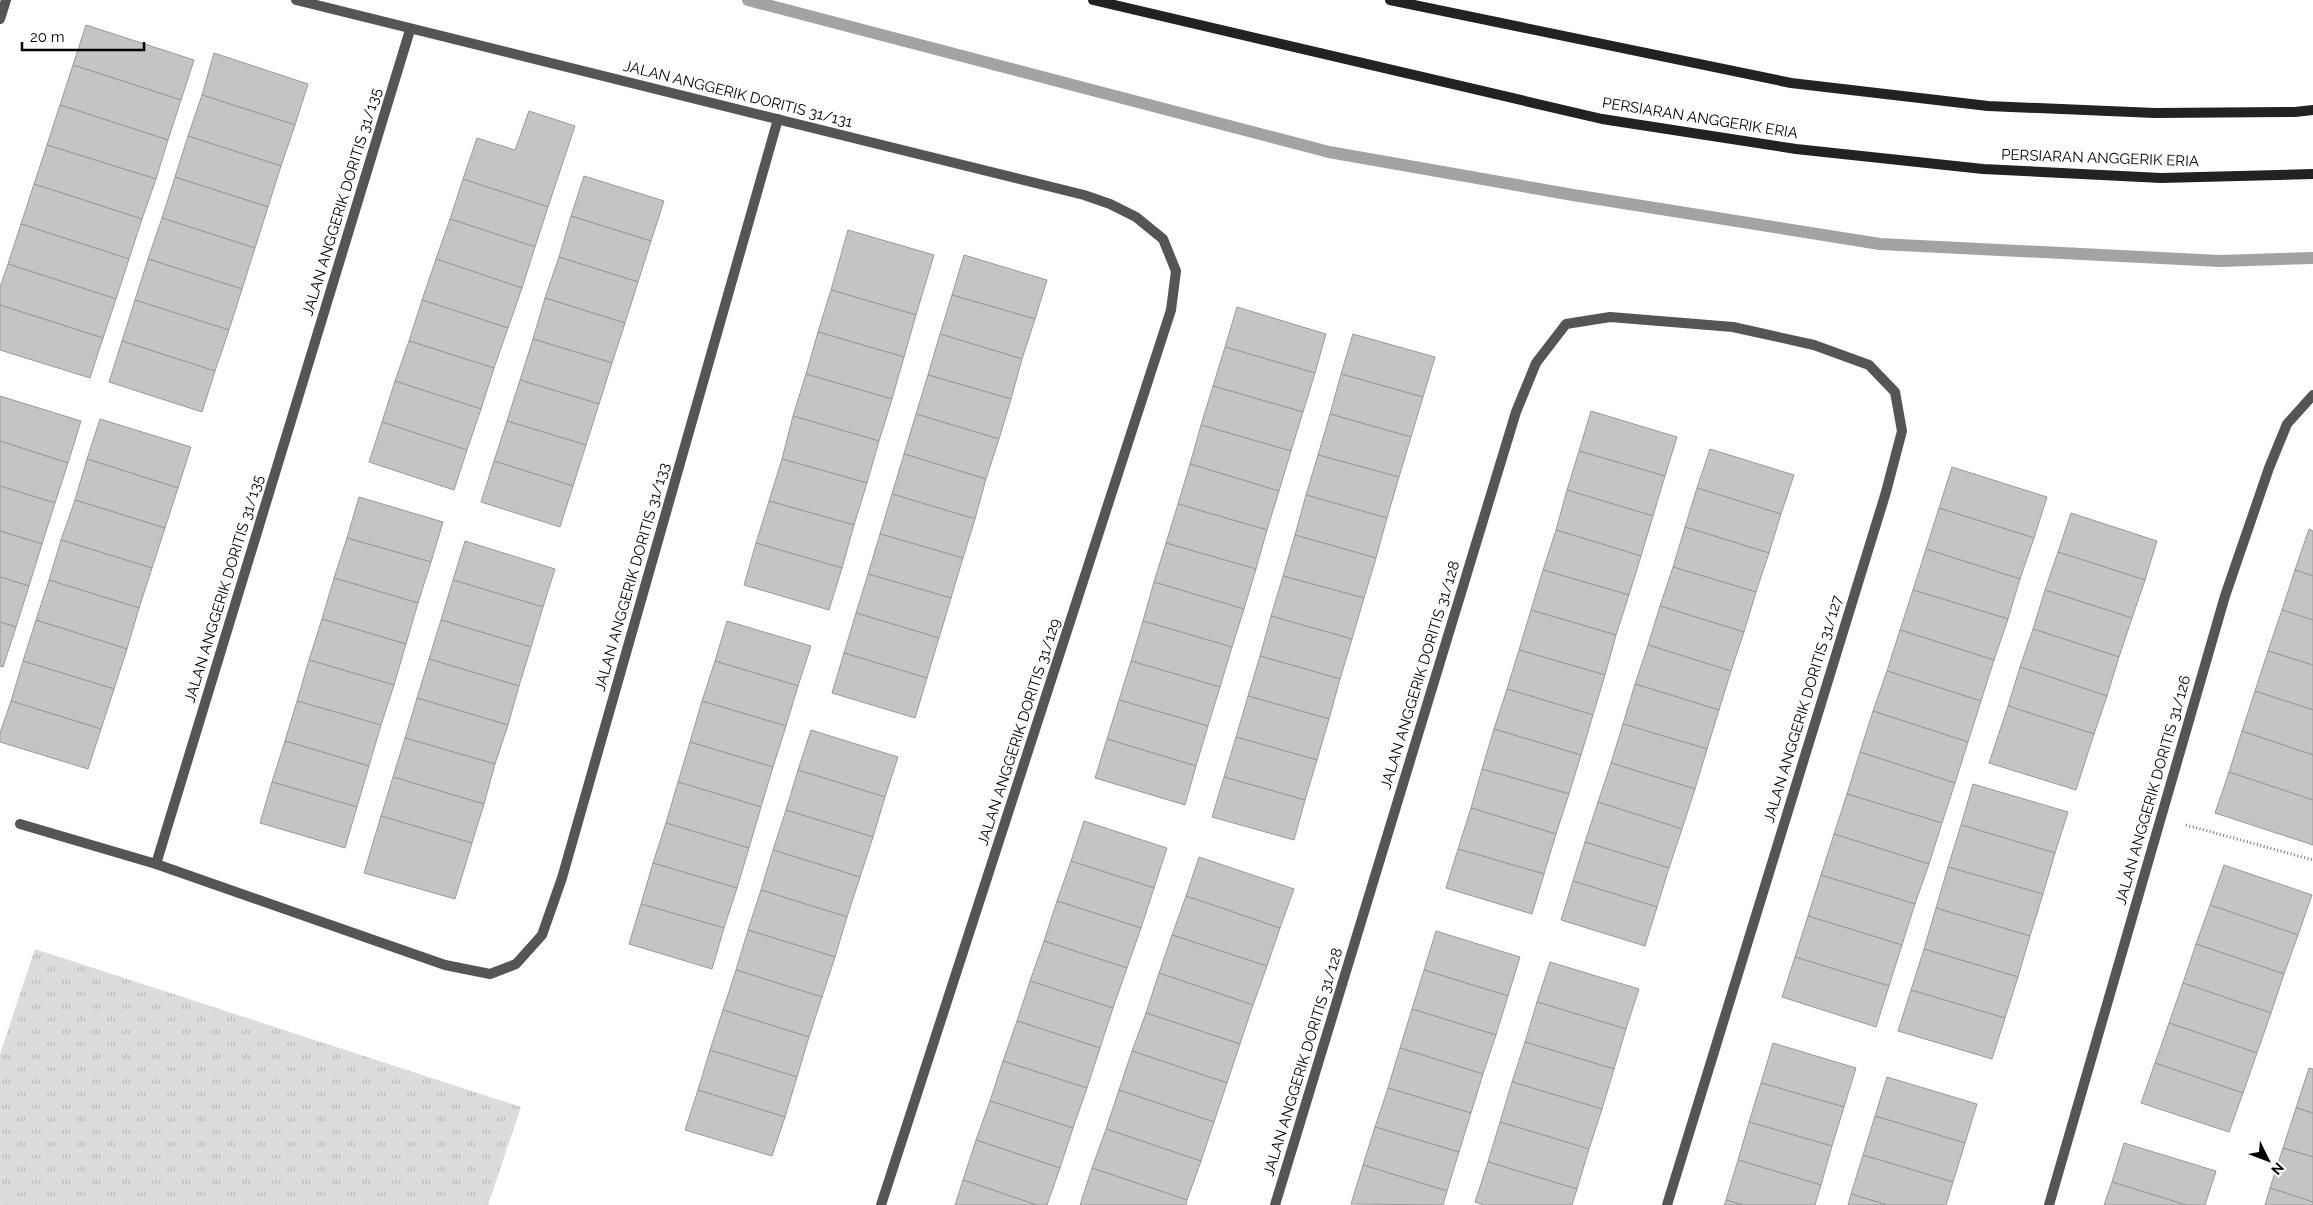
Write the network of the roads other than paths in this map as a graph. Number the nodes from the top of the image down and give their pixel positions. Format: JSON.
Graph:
{"nodes":[{"id":1,"x":6,"y":0,"type":"edge"},
{"id":2,"x":296,"y":0,"type":"edge"},
{"id":3,"x":1094,"y":0,"type":"edge"},
{"id":4,"x":1390,"y":0,"type":"edge"},
{"id":5,"x":0,"y":19,"type":"edge"},
{"id":6,"x":410,"y":30,"type":"junction"},
{"id":7,"x":2313,"y":110,"type":"edge"},
{"id":8,"x":778,"y":119,"type":"junction"},
{"id":9,"x":2313,"y":174,"type":"edge"},
{"id":10,"x":1164,"y":238,"type":"joint"},
{"id":11,"x":1733,"y":327,"type":"joint"},
{"id":12,"x":2313,"y":395,"type":"edge"},
{"id":13,"x":20,"y":824,"type":"dead end"},
{"id":14,"x":156,"y":864,"type":"junction"},
{"id":15,"x":881,"y":1205,"type":"edge"},
{"id":16,"x":1275,"y":1205,"type":"edge"},
{"id":17,"x":1667,"y":1205,"type":"edge"},
{"id":18,"x":2049,"y":1205,"type":"edge"}],
"edges":[{"from":1,"to":5,"type":"street"},
{"from":2,"to":6,"type":"street","name":"JALAN ANGGERIK DORITIS 31/131"},
{"from":3,"to":9,"type":"main road","name":"PERSIARAN ANGGERIK ERIA"},
{"from":4,"to":7,"type":"main road"},
{"from":6,"to":8,"type":"street","name":"JALAN ANGGERIK DORITIS 31/131"},
{"from":6,"to":14,"type":"street","name":"JALAN ANGGERIK DORITIS 31/135"},
{"from":8,"to":10,"type":"street","name":"JALAN ANGGERIK DORITIS 31/131"},
{"from":8,"to":14,"type":"street","name":"JALAN ANGGERIK DORITIS 31/133"},
{"from":10,"to":15,"type":"street","name":"JALAN ANGGERIK DORITIS 31/129"},
{"from":11,"to":16,"type":"street","name":"JALAN ANGGERIK DORITIS 31/128"},
{"from":11,"to":17,"type":"street","name":"JALAN ANGGERIK DORITIS 31/127"},
{"from":12,"to":18,"type":"street","name":"JALAN ANGGERIK DORITIS 31/126"},
{"from":13,"to":14,"type":"street"}]}
